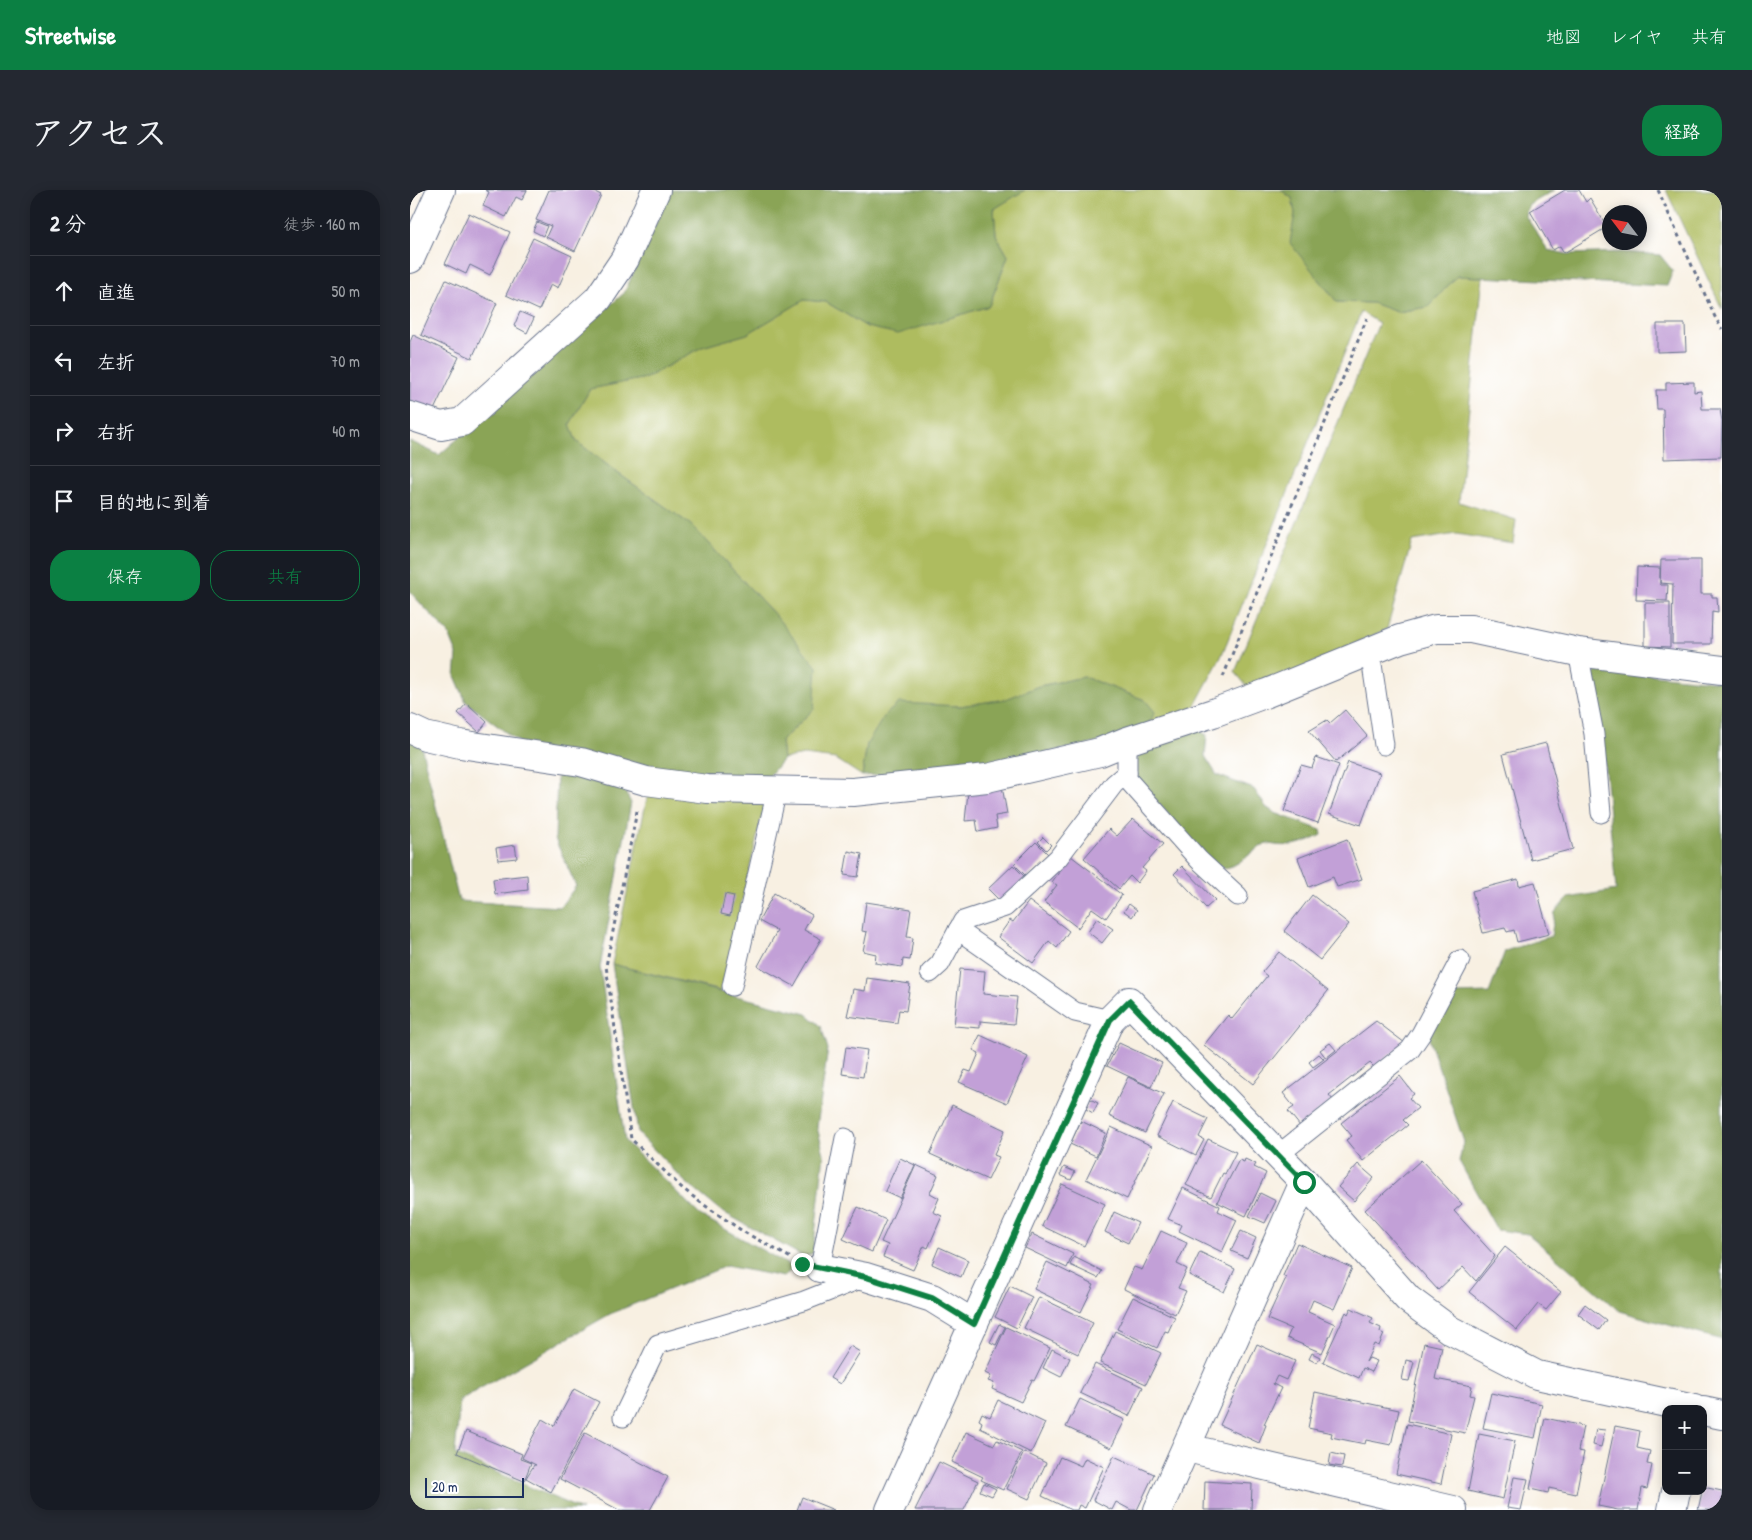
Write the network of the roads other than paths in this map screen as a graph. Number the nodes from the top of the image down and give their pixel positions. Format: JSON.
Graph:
{"nodes":[{"id":1,"x":441,"y":190,"type":"edge"},
{"id":2,"x":656,"y":190,"type":"edge"},
{"id":3,"x":410,"y":259,"type":"edge"},
{"id":4,"x":410,"y":416,"type":"edge"},
{"id":5,"x":1370,"y":651,"type":"junction"},
{"id":6,"x":1578,"y":652,"type":"junction"},
{"id":7,"x":1722,"y":670,"type":"edge"},
{"id":8,"x":410,"y":729,"type":"edge"},
{"id":9,"x":1127,"y":741,"type":"junction"},
{"id":10,"x":1384,"y":745,"type":"dead end"},
{"id":11,"x":1127,"y":773,"type":"junction"},
{"id":12,"x":777,"y":790,"type":"junction"},
{"id":13,"x":1600,"y":813,"type":"dead end"},
{"id":14,"x":1238,"y":896,"type":"dead end"},
{"id":15,"x":958,"y":930,"type":"junction"},
{"id":16,"x":1460,"y":960,"type":"dead end"},
{"id":17,"x":930,"y":973,"type":"dead end"},
{"id":18,"x":732,"y":986,"type":"dead end"},
{"id":19,"x":1110,"y":1020,"type":"junction"},
{"id":20,"x":845,"y":1138,"type":"dead end"},
{"id":21,"x":1278,"y":1155,"type":"junction"},
{"id":22,"x":1304,"y":1182,"type":"junction"},
{"id":23,"x":820,"y":1268,"type":"joint"},
{"id":24,"x":866,"y":1277,"type":"junction"},
{"id":25,"x":974,"y":1324,"type":"junction"},
{"id":26,"x":1675,"y":1405,"type":"edge"},
{"id":27,"x":1707,"y":1412,"type":"edge"},
{"id":28,"x":1722,"y":1415,"type":"edge"},
{"id":29,"x":623,"y":1417,"type":"dead end"},
{"id":30,"x":1187,"y":1448,"type":"junction"},
{"id":31,"x":1675,"y":1495,"type":"edge"},
{"id":32,"x":890,"y":1510,"type":"edge"},
{"id":33,"x":1158,"y":1510,"type":"edge"},
{"id":34,"x":1453,"y":1510,"type":"edge"},
{"id":35,"x":1672,"y":1510,"type":"edge"}],
"edges":[{"from":1,"to":3,"type":"street"},
{"from":2,"to":4,"type":"street"},
{"from":5,"to":6,"type":"street"},
{"from":5,"to":9,"type":"street"},
{"from":5,"to":10,"type":"lane"},
{"from":6,"to":7,"type":"street"},
{"from":6,"to":13,"type":"lane"},
{"from":8,"to":12,"type":"street"},
{"from":9,"to":11,"type":"lane"},
{"from":9,"to":12,"type":"street"},
{"from":11,"to":14,"type":"lane"},
{"from":11,"to":15,"type":"lane"},
{"from":12,"to":18,"type":"lane"},
{"from":15,"to":17,"type":"lane"},
{"from":15,"to":19,"type":"lane"},
{"from":16,"to":21,"type":"lane"},
{"from":19,"to":21,"type":"street"},
{"from":19,"to":25,"type":"street"},
{"from":20,"to":23,"type":"lane"},
{"from":21,"to":22,"type":"street"},
{"from":22,"to":26,"type":"street"},
{"from":22,"to":30,"type":"street"},
{"from":23,"to":24,"type":"street"},
{"from":24,"to":25,"type":"street"},
{"from":24,"to":29,"type":"lane"},
{"from":25,"to":32,"type":"street"},
{"from":27,"to":28,"type":"street"},
{"from":30,"to":33,"type":"street"},
{"from":30,"to":34,"type":"street"},
{"from":31,"to":35,"type":"street"}]}
